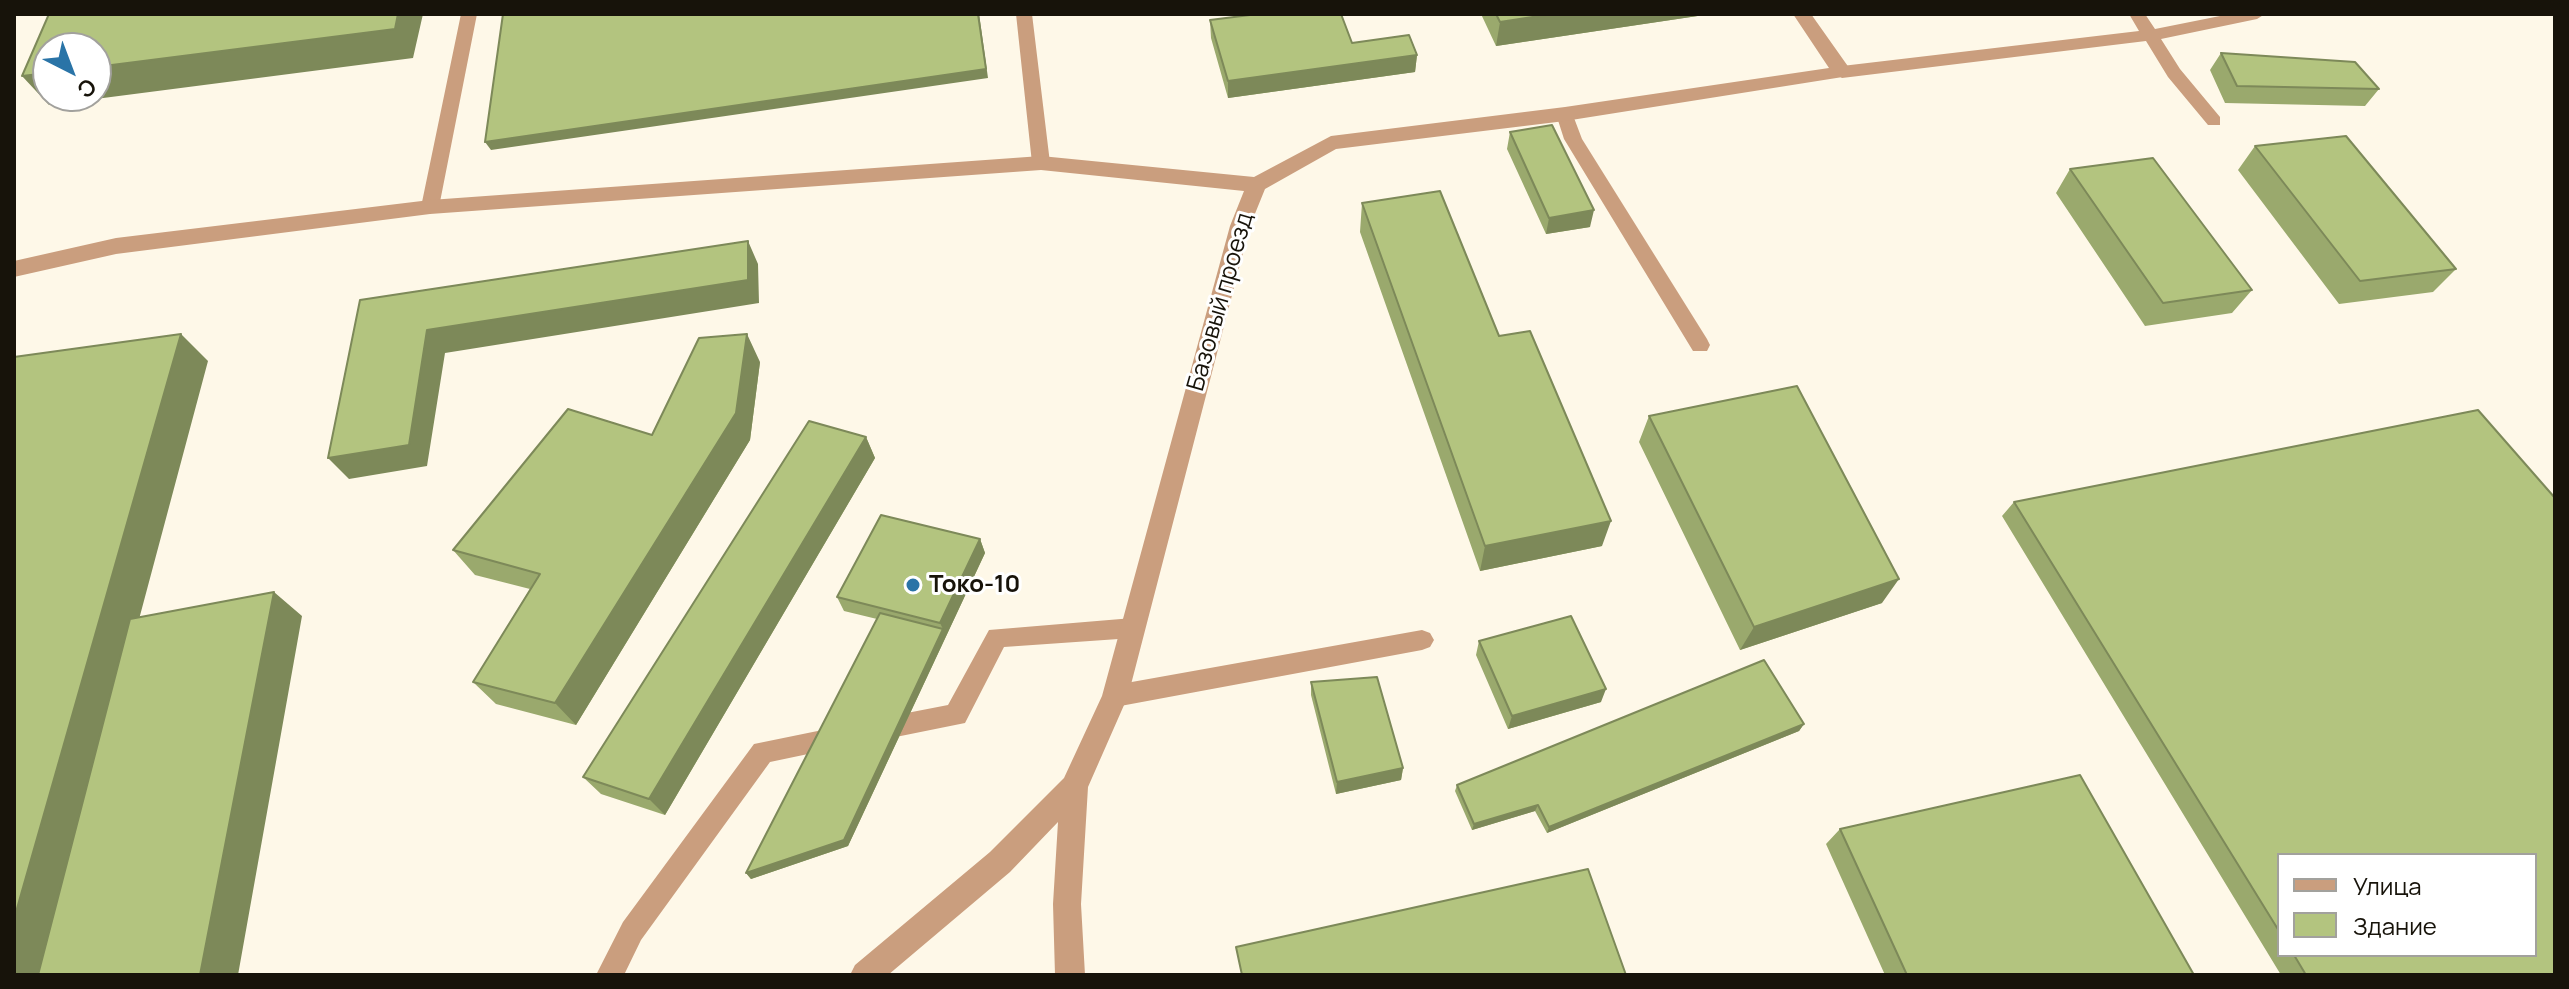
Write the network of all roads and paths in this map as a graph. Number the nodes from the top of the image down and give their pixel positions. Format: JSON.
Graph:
{"nodes":[{"id":1,"x":469,"y":14,"type":"edge"},
{"id":2,"x":1024,"y":14,"type":"edge"},
{"id":3,"x":1802,"y":14,"type":"edge"},
{"id":4,"x":2137,"y":14,"type":"edge"},
{"id":5,"x":2257,"y":14,"type":"edge"},
{"id":6,"x":2152,"y":35,"type":"junction"},
{"id":7,"x":1842,"y":72,"type":"junction"},
{"id":8,"x":1565,"y":114,"type":"junction"},
{"id":9,"x":2214,"y":121,"type":"dead end"},
{"id":10,"x":1041,"y":163,"type":"junction"},
{"id":11,"x":1257,"y":185,"type":"junction"},
{"id":12,"x":430,"y":207,"type":"junction"},
{"id":13,"x":14,"y":269,"type":"edge"},
{"id":14,"x":1700,"y":345,"type":"dead end"},
{"id":15,"x":1133,"y":628,"type":"junction"},
{"id":16,"x":1422,"y":640,"type":"dead end"},
{"id":17,"x":1115,"y":696,"type":"junction"},
{"id":18,"x":1074,"y":787,"type":"junction"},
{"id":19,"x":610,"y":975,"type":"edge"},
{"id":20,"x":865,"y":975,"type":"edge"},
{"id":21,"x":1070,"y":975,"type":"edge"}],
"edges":[{"from":1,"to":12,"type":"lane"},
{"from":2,"to":10,"type":"lane"},
{"from":3,"to":7,"type":"street"},
{"from":4,"to":6,"type":"lane"},
{"from":5,"to":6,"type":"lane"},
{"from":6,"to":7,"type":"lane"},
{"from":6,"to":9,"type":"lane"},
{"from":7,"to":8,"type":"street","name":"Базовый проезд"},
{"from":8,"to":11,"type":"street","name":"Базовый проезд"},
{"from":8,"to":14,"type":"lane"},
{"from":10,"to":11,"type":"street"},
{"from":10,"to":12,"type":"street"},
{"from":11,"to":15,"type":"street","name":"Базовый проезд"},
{"from":12,"to":13,"type":"street"},
{"from":15,"to":17,"type":"street","name":"Базовый проезд"},
{"from":15,"to":19,"type":"lane"},
{"from":16,"to":17,"type":"lane"},
{"from":17,"to":18,"type":"street","name":"Базовый проезд"},
{"from":18,"to":20,"type":"street","name":"Базовый проезд"},
{"from":18,"to":21,"type":"street","name":"Базовый проезд"}]}
